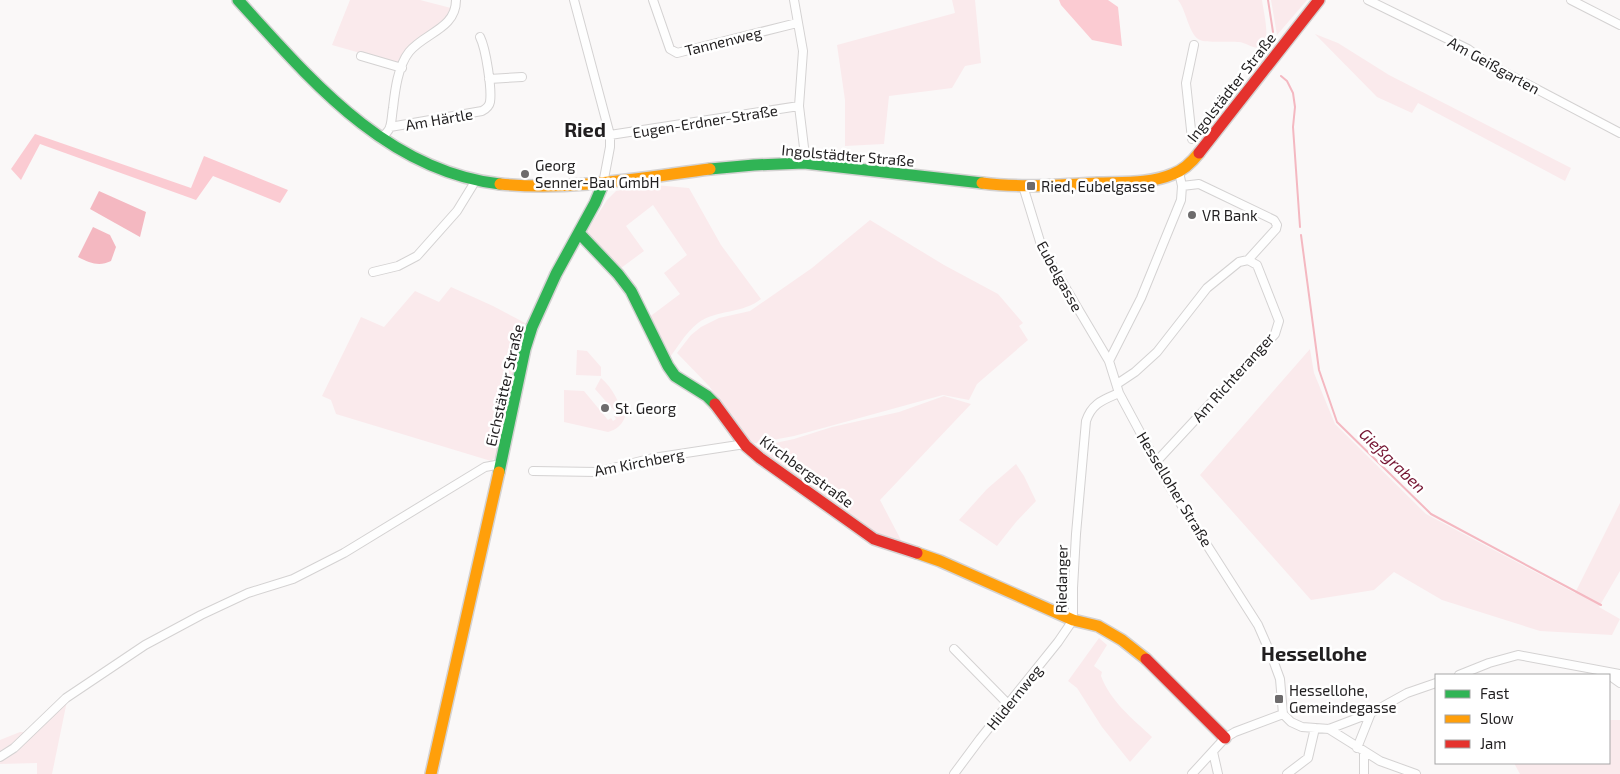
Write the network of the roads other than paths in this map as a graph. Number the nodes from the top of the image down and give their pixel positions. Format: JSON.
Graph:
{"nodes":[{"id":1,"x":238,"y":0,"type":"edge"},
{"id":2,"x":456,"y":0,"type":"edge"},
{"id":3,"x":574,"y":0,"type":"edge"},
{"id":4,"x":653,"y":0,"type":"edge"},
{"id":5,"x":794,"y":0,"type":"edge"},
{"id":6,"x":1319,"y":0,"type":"edge"},
{"id":7,"x":1368,"y":0,"type":"edge"},
{"id":8,"x":1571,"y":0,"type":"edge"},
{"id":9,"x":797,"y":23,"type":"junction"},
{"id":10,"x":1620,"y":25,"type":"edge"},
{"id":11,"x":480,"y":37,"type":"dead end"},
{"id":12,"x":1194,"y":45,"type":"dead end"},
{"id":13,"x":361,"y":56,"type":"dead end"},
{"id":14,"x":402,"y":68,"type":"junction"},
{"id":15,"x":522,"y":77,"type":"dead end"},
{"id":16,"x":489,"y":79,"type":"junction"},
{"id":17,"x":799,"y":106,"type":"junction"},
{"id":18,"x":390,"y":127,"type":"junction"},
{"id":19,"x":1620,"y":133,"type":"edge"},
{"id":20,"x":610,"y":135,"type":"junction"},
{"id":21,"x":381,"y":139,"type":"junction"},
{"id":22,"x":1192,"y":139,"type":"dead end"},
{"id":23,"x":806,"y":164,"type":"junction"},
{"id":24,"x":1178,"y":172,"type":"junction"},
{"id":25,"x":476,"y":180,"type":"junction"},
{"id":26,"x":603,"y":184,"type":"junction"},
{"id":27,"x":1023,"y":186,"type":"junction"},
{"id":28,"x":1182,"y":186,"type":"junction"},
{"id":29,"x":578,"y":233,"type":"junction"},
{"id":30,"x":1248,"y":260,"type":"junction"},
{"id":31,"x":373,"y":272,"type":"dead end"},
{"id":32,"x":1109,"y":361,"type":"junction"},
{"id":33,"x":1117,"y":384,"type":"junction"},
{"id":34,"x":1120,"y":392,"type":"junction"},
{"id":35,"x":745,"y":444,"type":"junction"},
{"id":36,"x":1156,"y":462,"type":"junction"},
{"id":37,"x":501,"y":464,"type":"junction"},
{"id":38,"x":533,"y":471,"type":"dead end"},
{"id":39,"x":1073,"y":620,"type":"junction"},
{"id":40,"x":954,"y":649,"type":"dead end"},
{"id":41,"x":1604,"y":672,"type":"junction"},
{"id":42,"x":1619,"y":672,"type":"edge"},
{"id":43,"x":1462,"y":674,"type":"edge"},
{"id":44,"x":1607,"y":674,"type":"edge"},
{"id":45,"x":1435,"y":683,"type":"edge"},
{"id":46,"x":1009,"y":704,"type":"junction"},
{"id":47,"x":1371,"y":713,"type":"junction"},
{"id":48,"x":1283,"y":714,"type":"junction"},
{"id":49,"x":1315,"y":728,"type":"junction"},
{"id":50,"x":1329,"y":729,"type":"junction"},
{"id":51,"x":1225,"y":738,"type":"junction"},
{"id":52,"x":1360,"y":750,"type":"junction"},
{"id":53,"x":1213,"y":752,"type":"junction"},
{"id":54,"x":0,"y":757,"type":"edge"},
{"id":55,"x":431,"y":774,"type":"edge"},
{"id":56,"x":954,"y":774,"type":"edge"},
{"id":57,"x":1192,"y":774,"type":"edge"},
{"id":58,"x":1218,"y":774,"type":"edge"},
{"id":59,"x":1286,"y":774,"type":"edge"},
{"id":60,"x":1364,"y":774,"type":"edge"},
{"id":61,"x":1416,"y":774,"type":"edge"}],
"edges":[{"from":1,"to":21,"type":"main road","name":"Ingolstädter Straße"},
{"from":2,"to":14,"type":"street","name":"Am Härtle"},
{"from":3,"to":20,"type":"street"},
{"from":4,"to":9,"type":"street","name":"Tannenweg"},
{"from":5,"to":9,"type":"street"},
{"from":6,"to":24,"type":"main road","name":"Ingolstädter Straße"},
{"from":7,"to":19,"type":"street","name":"Am Geißgarten"},
{"from":8,"to":10,"type":"street"},
{"from":9,"to":17,"type":"street"},
{"from":11,"to":16,"type":"street","name":"Am Härtle"},
{"from":12,"to":22,"type":"street"},
{"from":13,"to":14,"type":"street"},
{"from":14,"to":18,"type":"street","name":"Am Härtle"},
{"from":15,"to":16,"type":"street"},
{"from":16,"to":18,"type":"street","name":"Am Härtle"},
{"from":17,"to":20,"type":"street","name":"Eugen-Erdner-Straße"},
{"from":17,"to":23,"type":"street"},
{"from":18,"to":21,"type":"street","name":"Am Härtle"},
{"from":20,"to":26,"type":"street"},
{"from":21,"to":25,"type":"main road","name":"Ingolstädter Straße"},
{"from":23,"to":26,"type":"main road","name":"Ingolstädter Straße"},
{"from":23,"to":27,"type":"main road","name":"Ingolstädter Straße"},
{"from":24,"to":27,"type":"main road","name":"Ingolstädter Straße"},
{"from":24,"to":28,"type":"street"},
{"from":25,"to":26,"type":"main road","name":"Ingolstädter Straße"},
{"from":25,"to":31,"type":"street"},
{"from":26,"to":29,"type":"main road","name":"Eichstätter Straße"},
{"from":27,"to":32,"type":"street","name":"Eubelgasse"},
{"from":28,"to":30,"type":"street"},
{"from":28,"to":32,"type":"street"},
{"from":29,"to":35,"type":"main road","name":"Kirchbergstraße"},
{"from":29,"to":37,"type":"main road","name":"Eichstätter Straße"},
{"from":30,"to":33,"type":"street"},
{"from":30,"to":36,"type":"street","name":"Am Richteranger"},
{"from":32,"to":33,"type":"street","name":"Hesselloher Straße"},
{"from":33,"to":34,"type":"street","name":"Hesselloher Straße"},
{"from":34,"to":36,"type":"street","name":"Hesselloher Straße"},
{"from":34,"to":39,"type":"street","name":"Riedanger"},
{"from":35,"to":38,"type":"street","name":"Am Kirchberg"},
{"from":35,"to":39,"type":"main road","name":"Kirchbergstraße"},
{"from":36,"to":48,"type":"street","name":"Hesselloher Straße"},
{"from":37,"to":54,"type":"street"},
{"from":37,"to":55,"type":"main road","name":"Eichstätter Straße"},
{"from":39,"to":46,"type":"street","name":"Hildernweg"},
{"from":39,"to":51,"type":"main road","name":"Riedanger"},
{"from":40,"to":46,"type":"street"},
{"from":41,"to":42,"type":"street"},
{"from":41,"to":43,"type":"street"},
{"from":41,"to":44,"type":"street"},
{"from":45,"to":47,"type":"street"},
{"from":46,"to":56,"type":"street","name":"Hildernweg"},
{"from":47,"to":50,"type":"street"},
{"from":47,"to":52,"type":"street"},
{"from":48,"to":49,"type":"street"},
{"from":48,"to":51,"type":"street"},
{"from":49,"to":50,"type":"street"},
{"from":49,"to":59,"type":"street"},
{"from":50,"to":52,"type":"street"},
{"from":51,"to":53,"type":"street"},
{"from":52,"to":60,"type":"street"},
{"from":52,"to":61,"type":"street"},
{"from":53,"to":57,"type":"street"},
{"from":53,"to":58,"type":"street"}]}
